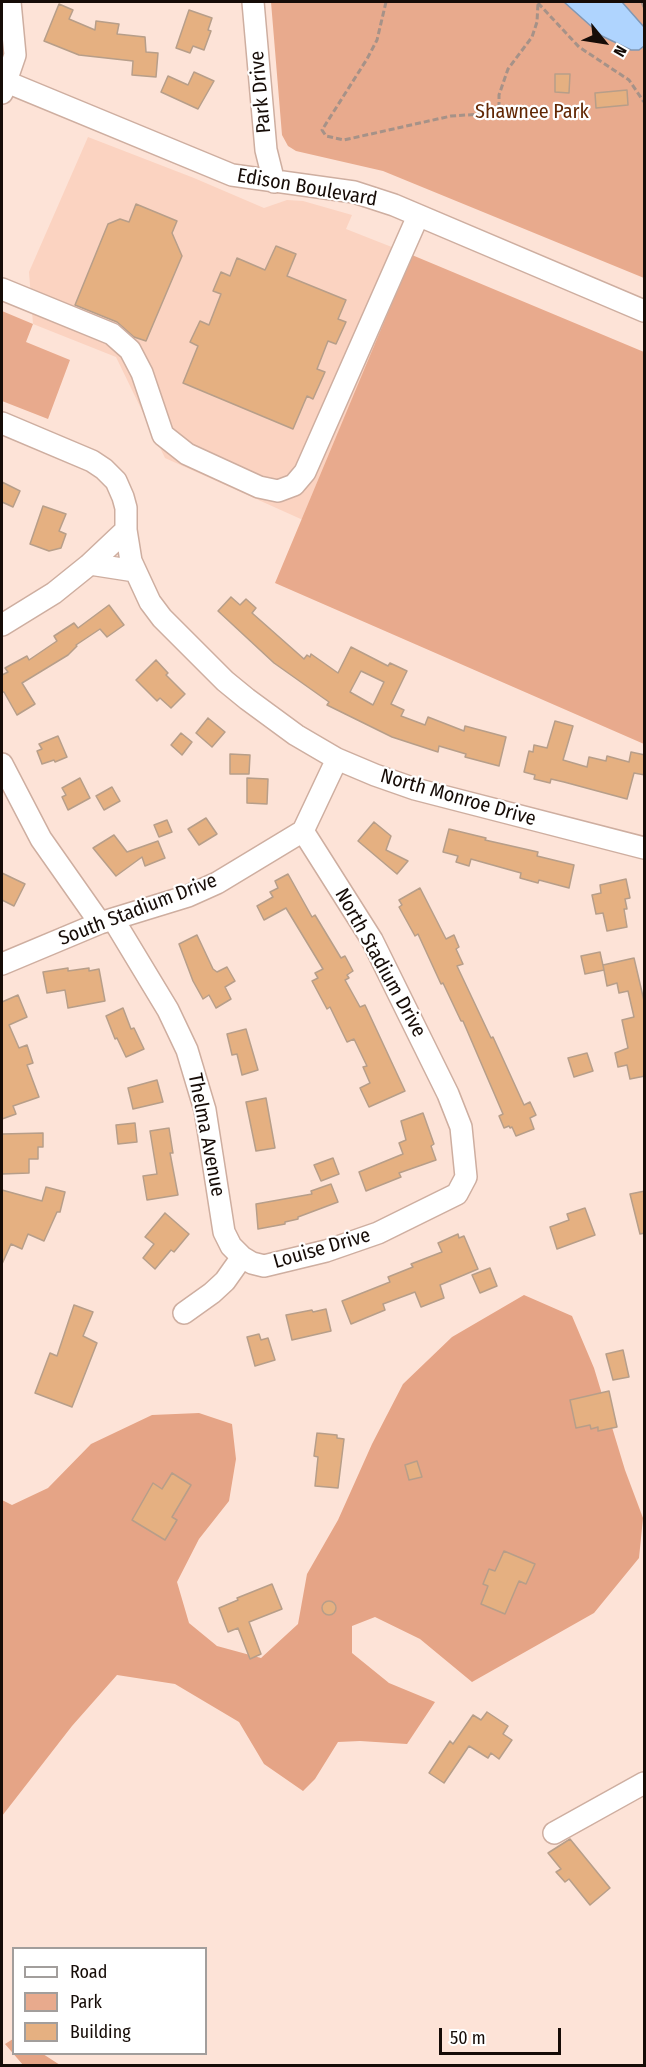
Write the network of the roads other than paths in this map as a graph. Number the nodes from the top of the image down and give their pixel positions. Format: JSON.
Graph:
{"nodes":[{"id":1,"x":10,"y":2,"type":"edge"},
{"id":2,"x":253,"y":2,"type":"edge"},
{"id":3,"x":3,"y":86,"type":"edge"},
{"id":4,"x":274,"y":182,"type":"junction"},
{"id":5,"x":418,"y":216,"type":"junction"},
{"id":6,"x":2,"y":289,"type":"edge"},
{"id":7,"x":645,"y":311,"type":"edge"},
{"id":8,"x":2,"y":423,"type":"edge"},
{"id":9,"x":126,"y":531,"type":"junction"},
{"id":10,"x":90,"y":564,"type":"junction"},
{"id":11,"x":135,"y":572,"type":"junction"},
{"id":12,"x":2,"y":625,"type":"edge"},
{"id":13,"x":337,"y":759,"type":"junction"},
{"id":14,"x":2,"y":764,"type":"edge"},
{"id":15,"x":303,"y":831,"type":"junction"},
{"id":16,"x":645,"y":848,"type":"edge"},
{"id":17,"x":106,"y":921,"type":"junction"},
{"id":18,"x":2,"y":964,"type":"edge"},
{"id":19,"x":466,"y":1177,"type":"joint"},
{"id":20,"x":242,"y":1257,"type":"junction"},
{"id":21,"x":184,"y":1313,"type":"dead end"},
{"id":22,"x":645,"y":1783,"type":"edge"},
{"id":23,"x":554,"y":1833,"type":"dead end"}],
"edges":[{"from":1,"to":3,"type":"street"},
{"from":2,"to":4,"type":"street","name":"Park Drive"},
{"from":3,"to":4,"type":"street","name":"Edison Boulevard"},
{"from":4,"to":5,"type":"street","name":"Edison Boulevard"},
{"from":5,"to":6,"type":"street"},
{"from":5,"to":7,"type":"street","name":"Edison Boulevard"},
{"from":8,"to":9,"type":"street","name":"North Monroe Drive"},
{"from":9,"to":10,"type":"street"},
{"from":9,"to":11,"type":"street","name":"North Monroe Drive"},
{"from":10,"to":11,"type":"street"},
{"from":10,"to":12,"type":"street"},
{"from":11,"to":13,"type":"street","name":"North Monroe Drive"},
{"from":13,"to":15,"type":"street"},
{"from":13,"to":16,"type":"street","name":"North Monroe Drive"},
{"from":14,"to":17,"type":"street","name":"Thelma Avenue"},
{"from":15,"to":17,"type":"street","name":"South Stadium Drive"},
{"from":15,"to":19,"type":"street","name":"North Stadium Drive"},
{"from":17,"to":18,"type":"street","name":"South Stadium Drive"},
{"from":17,"to":20,"type":"street","name":"Thelma Avenue"},
{"from":19,"to":20,"type":"street","name":"Louise Drive"},
{"from":20,"to":21,"type":"street"},
{"from":22,"to":23,"type":"street"}]}
